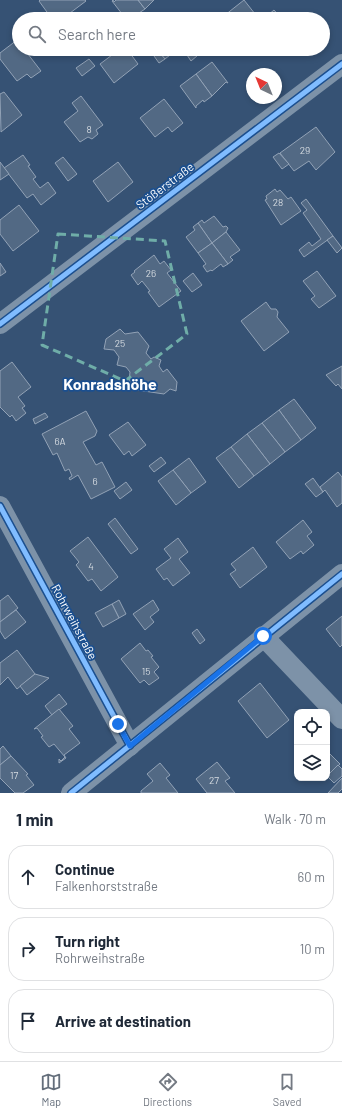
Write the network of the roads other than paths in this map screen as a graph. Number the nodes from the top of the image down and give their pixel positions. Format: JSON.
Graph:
{"nodes":[{"id":1,"x":342,"y":64,"type":"edge"},
{"id":2,"x":0,"y":324,"type":"edge"},
{"id":3,"x":0,"y":506,"type":"edge"},
{"id":4,"x":342,"y":574,"type":"edge"},
{"id":5,"x":263,"y":636,"type":"junction"},
{"id":6,"x":342,"y":719,"type":"edge"},
{"id":7,"x":130,"y":746,"type":"junction"},
{"id":8,"x":71,"y":793,"type":"edge"}],
"edges":[{"from":1,"to":2,"type":"street","name":"Stößerstraße"},
{"from":3,"to":7,"type":"street","name":"Rohrweihstraße"},
{"from":4,"to":5,"type":"street"},
{"from":5,"to":6,"type":"street"},
{"from":5,"to":7,"type":"street"},
{"from":7,"to":8,"type":"street"}]}
